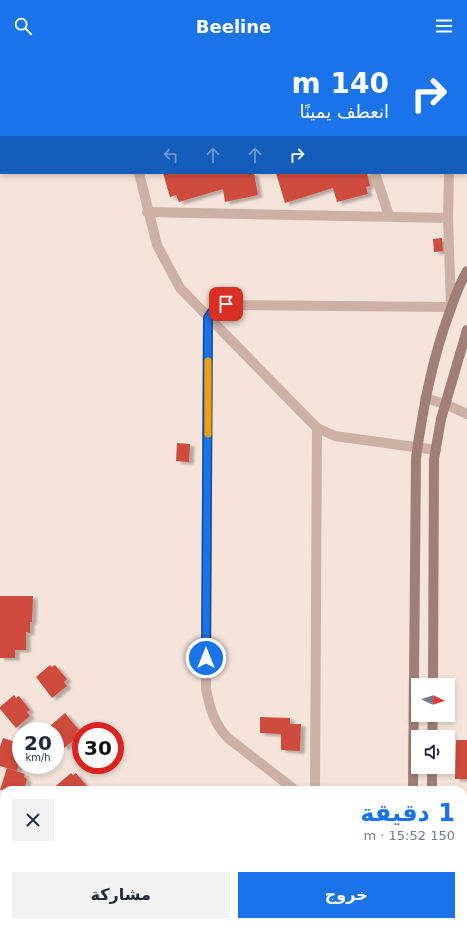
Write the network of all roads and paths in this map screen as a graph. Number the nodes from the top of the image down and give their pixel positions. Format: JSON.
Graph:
{"nodes":[{"id":1,"x":139,"y":174,"type":"edge"},
{"id":2,"x":374,"y":174,"type":"edge"},
{"id":3,"x":449,"y":174,"type":"edge"},
{"id":4,"x":147,"y":212,"type":"junction"},
{"id":5,"x":389,"y":216,"type":"junction"},
{"id":6,"x":448,"y":218,"type":"junction"},
{"id":7,"x":467,"y":271,"type":"edge"},
{"id":8,"x":451,"y":307,"type":"junction"},
{"id":9,"x":208,"y":318,"type":"junction"},
{"id":10,"x":467,"y":330,"type":"edge"},
{"id":11,"x":425,"y":398,"type":"junction"},
{"id":12,"x":445,"y":404,"type":"junction"},
{"id":13,"x":467,"y":414,"type":"edge"},
{"id":14,"x":317,"y":428,"type":"junction"},
{"id":15,"x":418,"y":448,"type":"junction"},
{"id":16,"x":436,"y":450,"type":"junction"},
{"id":17,"x":433,"y":678,"type":"edge"},
{"id":18,"x":432,"y":774,"type":"edge"},
{"id":19,"x":290,"y":786,"type":"edge"},
{"id":20,"x":315,"y":786,"type":"edge"},
{"id":21,"x":413,"y":786,"type":"edge"},
{"id":22,"x":432,"y":786,"type":"edge"}],
"edges":[{"from":1,"to":4,"type":"street"},
{"from":2,"to":5,"type":"street"},
{"from":3,"to":6,"type":"street"},
{"from":4,"to":5,"type":"street"},
{"from":4,"to":9,"type":"street"},
{"from":5,"to":6,"type":"street"},
{"from":6,"to":8,"type":"street"},
{"from":7,"to":8,"type":"main road"},
{"from":8,"to":9,"type":"street"},
{"from":8,"to":11,"type":"main road"},
{"from":9,"to":14,"type":"street"},
{"from":9,"to":19,"type":"street"},
{"from":10,"to":12,"type":"main road"},
{"from":11,"to":12,"type":"street"},
{"from":11,"to":15,"type":"main road"},
{"from":12,"to":13,"type":"street"},
{"from":12,"to":16,"type":"main road"},
{"from":14,"to":15,"type":"street"},
{"from":14,"to":20,"type":"street"},
{"from":15,"to":16,"type":"street"},
{"from":15,"to":21,"type":"main road"},
{"from":16,"to":17,"type":"main road"},
{"from":18,"to":22,"type":"main road"}]}
